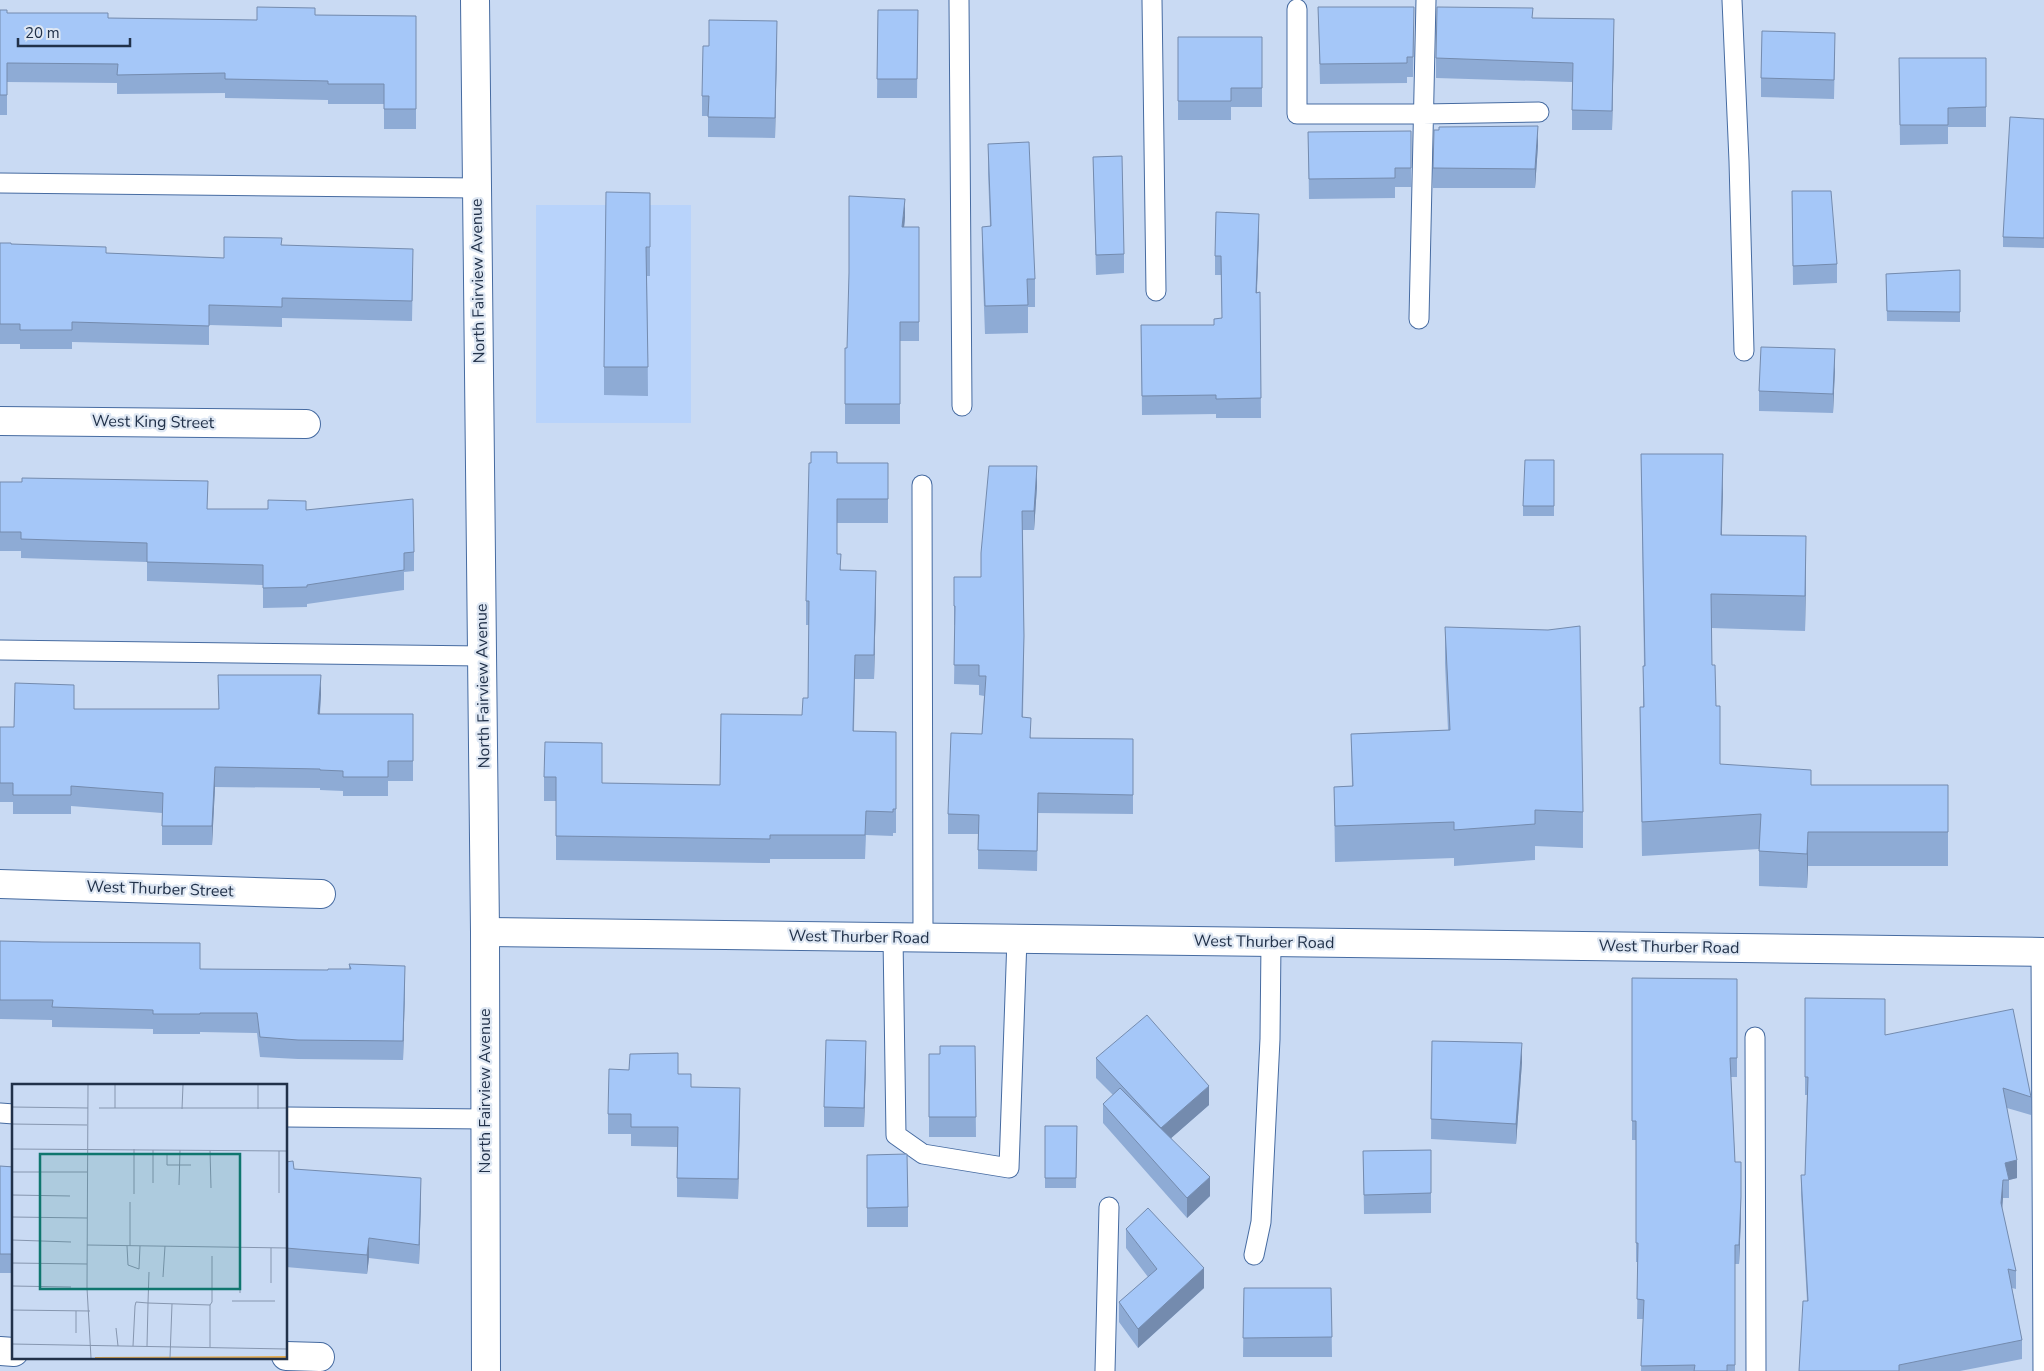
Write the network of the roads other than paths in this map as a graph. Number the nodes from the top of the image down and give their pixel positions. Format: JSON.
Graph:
{"nodes":[{"id":1,"x":475,"y":0,"type":"edge"},
{"id":2,"x":959,"y":0,"type":"edge"},
{"id":3,"x":1152,"y":0,"type":"edge"},
{"id":4,"x":1426,"y":0,"type":"edge"},
{"id":5,"x":1732,"y":0,"type":"edge"},
{"id":6,"x":1296,"y":9,"type":"dead end"},
{"id":7,"x":1539,"y":112,"type":"dead end"},
{"id":8,"x":1423,"y":114,"type":"junction"},
{"id":9,"x":0,"y":183,"type":"edge"},
{"id":10,"x":477,"y":188,"type":"junction"},
{"id":11,"x":1156,"y":291,"type":"dead end"},
{"id":12,"x":1418,"y":319,"type":"dead end"},
{"id":13,"x":1744,"y":351,"type":"dead end"},
{"id":14,"x":962,"y":406,"type":"dead end"},
{"id":15,"x":0,"y":421,"type":"edge"},
{"id":16,"x":306,"y":424,"type":"dead end"},
{"id":17,"x":922,"y":485,"type":"dead end"},
{"id":18,"x":0,"y":650,"type":"edge"},
{"id":19,"x":482,"y":656,"type":"junction"},
{"id":20,"x":0,"y":884,"type":"edge"},
{"id":21,"x":321,"y":894,"type":"dead end"},
{"id":22,"x":485,"y":932,"type":"junction"},
{"id":23,"x":893,"y":937,"type":"junction"},
{"id":24,"x":923,"y":937,"type":"junction"},
{"id":25,"x":1017,"y":938,"type":"junction"},
{"id":26,"x":1271,"y":942,"type":"junction"},
{"id":27,"x":2042,"y":952,"type":"edge"},
{"id":28,"x":1755,"y":1037,"type":"dead end"},
{"id":29,"x":288,"y":1116,"type":"edge"},
{"id":30,"x":485,"y":1119,"type":"junction"},
{"id":31,"x":1109,"y":1207,"type":"dead end"},
{"id":32,"x":1254,"y":1255,"type":"dead end"},
{"id":33,"x":288,"y":1356,"type":"edge"},
{"id":34,"x":320,"y":1357,"type":"dead end"},
{"id":35,"x":486,"y":1371,"type":"edge"},
{"id":36,"x":1105,"y":1371,"type":"edge"},
{"id":37,"x":1756,"y":1371,"type":"edge"},
{"id":38,"x":2043,"y":1371,"type":"edge"}],
"edges":[{"from":1,"to":10,"type":"street","name":"North Fairview Avenue"},
{"from":2,"to":14,"type":"lane"},
{"from":3,"to":11,"type":"lane"},
{"from":4,"to":8,"type":"lane"},
{"from":5,"to":13,"type":"lane"},
{"from":6,"to":8,"type":"lane"},
{"from":7,"to":8,"type":"lane"},
{"from":8,"to":12,"type":"lane"},
{"from":9,"to":10,"type":"lane"},
{"from":10,"to":19,"type":"street","name":"North Fairview Avenue"},
{"from":15,"to":16,"type":"street","name":"West King Street"},
{"from":17,"to":24,"type":"lane"},
{"from":18,"to":19,"type":"lane"},
{"from":19,"to":22,"type":"street","name":"North Fairview Avenue"},
{"from":20,"to":21,"type":"street","name":"West Thurber Street"},
{"from":22,"to":23,"type":"street","name":"West Thurber Road"},
{"from":22,"to":30,"type":"street","name":"North Fairview Avenue"},
{"from":23,"to":24,"type":"street","name":"West Thurber Road"},
{"from":23,"to":25,"type":"lane"},
{"from":24,"to":25,"type":"street","name":"West Thurber Road"},
{"from":25,"to":26,"type":"street","name":"West Thurber Road"},
{"from":26,"to":27,"type":"street","name":"West Thurber Road"},
{"from":26,"to":32,"type":"lane"},
{"from":27,"to":38,"type":"lane"},
{"from":28,"to":37,"type":"lane"},
{"from":29,"to":30,"type":"lane"},
{"from":30,"to":35,"type":"street","name":"North Fairview Avenue"},
{"from":31,"to":36,"type":"lane"},
{"from":33,"to":34,"type":"street"}]}
